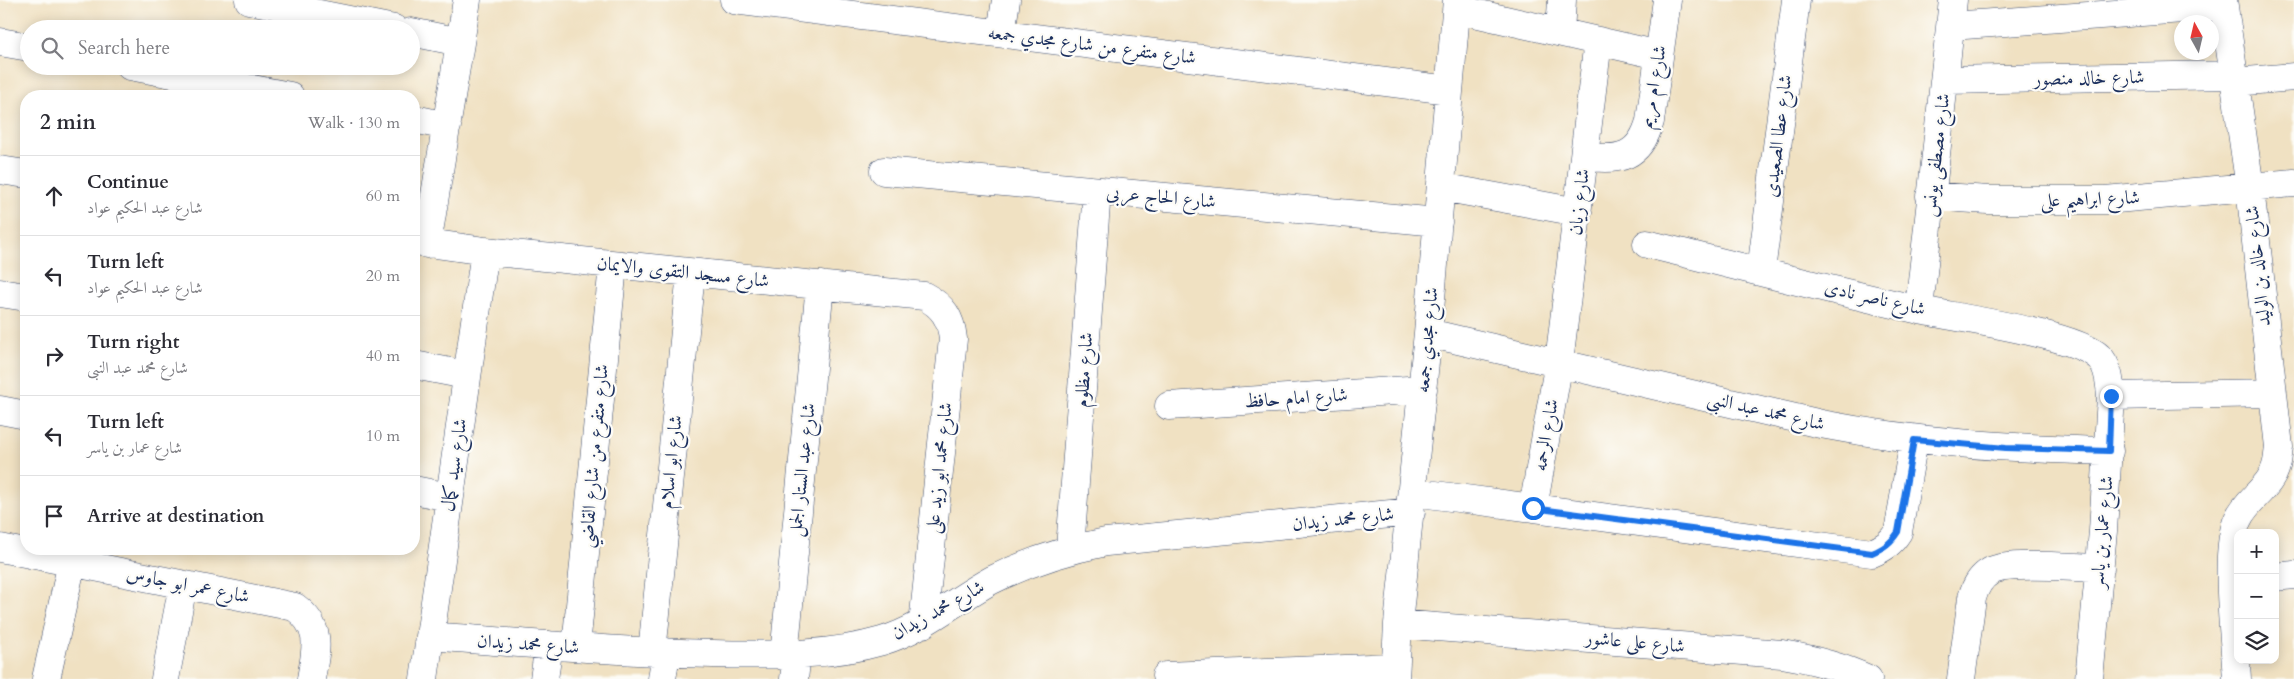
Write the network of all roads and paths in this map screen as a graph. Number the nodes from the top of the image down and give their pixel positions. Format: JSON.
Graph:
{"nodes":[{"id":1,"x":249,"y":0,"type":"edge"},
{"id":2,"x":467,"y":0,"type":"edge"},
{"id":3,"x":1006,"y":0,"type":"edge"},
{"id":4,"x":1562,"y":0,"type":"edge"},
{"id":5,"x":1667,"y":0,"type":"edge"},
{"id":6,"x":1796,"y":0,"type":"edge"},
{"id":7,"x":744,"y":1,"type":"edge"},
{"id":8,"x":2223,"y":3,"type":"edge"},
{"id":9,"x":1457,"y":4,"type":"edge"},
{"id":10,"x":889,"y":10,"type":"edge"},
{"id":11,"x":1952,"y":13,"type":"edge"},
{"id":12,"x":349,"y":20,"type":"edge"},
{"id":13,"x":1560,"y":32,"type":"junction"},
{"id":14,"x":420,"y":34,"type":"edge"},
{"id":15,"x":1001,"y":34,"type":"junction"},
{"id":16,"x":1598,"y":41,"type":"junction"},
{"id":17,"x":0,"y":42,"type":"edge"},
{"id":18,"x":460,"y":42,"type":"junction"},
{"id":19,"x":20,"y":45,"type":"edge"},
{"id":20,"x":1659,"y":55,"type":"junction"},
{"id":21,"x":178,"y":75,"type":"edge"},
{"id":22,"x":2294,"y":77,"type":"edge"},
{"id":23,"x":2234,"y":79,"type":"junction"},
{"id":24,"x":1945,"y":80,"type":"junction"},
{"id":25,"x":258,"y":90,"type":"edge"},
{"id":26,"x":1449,"y":90,"type":"junction"},
{"id":27,"x":420,"y":120,"type":"edge"},
{"id":28,"x":447,"y":126,"type":"junction"},
{"id":29,"x":1585,"y":156,"type":"junction"},
{"id":30,"x":0,"y":170,"type":"edge"},
{"id":31,"x":884,"y":171,"type":"dead end"},
{"id":32,"x":20,"y":173,"type":"edge"},
{"id":33,"x":2294,"y":183,"type":"edge"},
{"id":34,"x":1441,"y":187,"type":"junction"},
{"id":35,"x":2250,"y":188,"type":"junction"},
{"id":36,"x":1097,"y":191,"type":"junction"},
{"id":37,"x":1930,"y":196,"type":"junction"},
{"id":38,"x":1578,"y":212,"type":"junction"},
{"id":39,"x":1438,"y":222,"type":"junction"},
{"id":40,"x":421,"y":243,"type":"edge"},
{"id":41,"x":1647,"y":244,"type":"dead end"},
{"id":42,"x":485,"y":251,"type":"junction"},
{"id":43,"x":613,"y":265,"type":"junction"},
{"id":44,"x":1761,"y":271,"type":"junction"},
{"id":45,"x":691,"y":273,"type":"junction"},
{"id":46,"x":820,"y":285,"type":"junction"},
{"id":47,"x":0,"y":293,"type":"edge"},
{"id":48,"x":20,"y":296,"type":"edge"},
{"id":49,"x":1919,"y":309,"type":"junction"},
{"id":50,"x":946,"y":313,"type":"joint"},
{"id":51,"x":1428,"y":333,"type":"junction"},
{"id":52,"x":2100,"y":357,"type":"joint"},
{"id":53,"x":1558,"y":362,"type":"junction"},
{"id":54,"x":420,"y":367,"type":"edge"},
{"id":55,"x":466,"y":375,"type":"junction"},
{"id":56,"x":1423,"y":389,"type":"junction"},
{"id":57,"x":2272,"y":393,"type":"junction"},
{"id":58,"x":2111,"y":396,"type":"junction"},
{"id":59,"x":1169,"y":406,"type":"dead end"},
{"id":60,"x":0,"y":410,"type":"edge"},
{"id":61,"x":20,"y":414,"type":"edge"},
{"id":62,"x":1914,"y":440,"type":"junction"},
{"id":63,"x":2109,"y":451,"type":"junction"},
{"id":64,"x":420,"y":491,"type":"edge"},
{"id":65,"x":449,"y":497,"type":"junction"},
{"id":66,"x":1412,"y":502,"type":"junction"},
{"id":67,"x":1533,"y":508,"type":"junction"},
{"id":68,"x":0,"y":548,"type":"edge"},
{"id":69,"x":1070,"y":549,"type":"junction"},
{"id":70,"x":20,"y":552,"type":"edge"},
{"id":71,"x":36,"y":555,"type":"edge"},
{"id":72,"x":72,"y":562,"type":"junction"},
{"id":73,"x":2100,"y":568,"type":"junction"},
{"id":74,"x":2234,"y":574,"type":"edge"},
{"id":75,"x":2294,"y":575,"type":"edge"},
{"id":76,"x":2279,"y":577,"type":"edge"},
{"id":77,"x":183,"y":585,"type":"junction"},
{"id":78,"x":2236,"y":619,"type":"edge"},
{"id":79,"x":923,"y":624,"type":"junction"},
{"id":80,"x":1398,"y":624,"type":"junction"},
{"id":81,"x":430,"y":636,"type":"junction"},
{"id":82,"x":549,"y":645,"type":"junction"},
{"id":83,"x":576,"y":647,"type":"junction"},
{"id":84,"x":660,"y":661,"type":"edge"},
{"id":85,"x":792,"y":663,"type":"edge"},
{"id":86,"x":1395,"y":673,"type":"edge"},
{"id":87,"x":1166,"y":676,"type":"dead end"},
{"id":88,"x":46,"y":679,"type":"edge"},
{"id":89,"x":165,"y":679,"type":"edge"},
{"id":90,"x":310,"y":679,"type":"edge"},
{"id":91,"x":424,"y":679,"type":"edge"},
{"id":92,"x":544,"y":679,"type":"edge"},
{"id":93,"x":1868,"y":679,"type":"edge"},
{"id":94,"x":1962,"y":679,"type":"edge"},
{"id":95,"x":2089,"y":679,"type":"edge"},
{"id":96,"x":2237,"y":679,"type":"edge"}],
"edges":[{"from":1,"to":12,"type":"street"},
{"from":2,"to":18,"type":"street"},
{"from":3,"to":15,"type":"street"},
{"from":4,"to":13,"type":"street"},
{"from":5,"to":20,"type":"street","name":"شارع ام مريم"},
{"from":6,"to":44,"type":"street","name":"شارع عطا الصعيدى"},
{"from":7,"to":10,"type":"street","name":"شارع متفرع من شارع مجدي جمعه"},
{"from":8,"to":11,"type":"street"},
{"from":8,"to":23,"type":"street","name":"شارع خالد بن الوليد"},
{"from":9,"to":13,"type":"street"},
{"from":9,"to":26,"type":"street","name":"شارع مجدي جمعه"},
{"from":10,"to":15,"type":"street","name":"شارع متفرع من شارع مجدي جمعه"},
{"from":11,"to":24,"type":"street","name":"شارع مصطفى يونس"},
{"from":13,"to":16,"type":"street"},
{"from":14,"to":18,"type":"street"},
{"from":15,"to":26,"type":"street","name":"شارع متفرع من شارع مجدي جمعه"},
{"from":16,"to":20,"type":"street"},
{"from":16,"to":29,"type":"street","name":"شارع زيان"},
{"from":17,"to":19,"type":"street"},
{"from":18,"to":28,"type":"street"},
{"from":20,"to":29,"type":"street","name":"شارع ام مريم"},
{"from":21,"to":25,"type":"street"},
{"from":22,"to":23,"type":"street","name":"شارع خالد منصور"},
{"from":23,"to":24,"type":"street","name":"شارع خالد منصور"},
{"from":23,"to":35,"type":"street","name":"شارع خالد بن الوليد"},
{"from":24,"to":37,"type":"street","name":"شارع مصطفى يونس"},
{"from":26,"to":34,"type":"street","name":"شارع مجدي جمعه"},
{"from":27,"to":28,"type":"street"},
{"from":28,"to":40,"type":"street"},
{"from":29,"to":38,"type":"street","name":"شارع زيان"},
{"from":30,"to":32,"type":"street"},
{"from":31,"to":36,"type":"street","name":"شارع الحاج عربى"},
{"from":33,"to":35,"type":"street","name":"شارع ابراهيم على"},
{"from":34,"to":38,"type":"street"},
{"from":34,"to":39,"type":"street","name":"شارع مجدي جمعه"},
{"from":35,"to":37,"type":"street","name":"شارع ابراهيم على"},
{"from":35,"to":57,"type":"street","name":"شارع خالد بن الوليد"},
{"from":36,"to":39,"type":"street","name":"شارع الحاج عربى"},
{"from":36,"to":69,"type":"street","name":"شارع مظلوم"},
{"from":37,"to":49,"type":"street","name":"شارع مصطفى يونس"},
{"from":38,"to":53,"type":"street","name":"شارع زيان"},
{"from":39,"to":51,"type":"street","name":"شارع مجدي جمعه"},
{"from":40,"to":42,"type":"street","name":"شارع مسجد التقوى والايمان"},
{"from":41,"to":44,"type":"street","name":"شارع ناصر نادى"},
{"from":42,"to":43,"type":"street","name":"شارع مسجد التقوى والايمان"},
{"from":42,"to":55,"type":"street","name":"شارع سيد كمال"},
{"from":43,"to":45,"type":"street","name":"شارع مسجد التقوى والايمان"},
{"from":43,"to":83,"type":"street","name":"شارع متفرع من شارع القاضي"},
{"from":44,"to":49,"type":"street","name":"شارع ناصر نادى"},
{"from":45,"to":46,"type":"street","name":"شارع مسجد التقوى والايمان"},
{"from":45,"to":84,"type":"street","name":"شارع ابو اسلام"},
{"from":46,"to":50,"type":"street","name":"شارع مسجد التقوى والايمان"},
{"from":46,"to":85,"type":"street","name":"شارع عبد الستار الجمل"},
{"from":47,"to":48,"type":"street"},
{"from":49,"to":52,"type":"street","name":"شارع ناصر نادى"},
{"from":50,"to":79,"type":"street","name":"شارع محمد ابو زيد على"},
{"from":51,"to":53,"type":"street","name":"شارع محمد عبد النبى"},
{"from":51,"to":56,"type":"street","name":"شارع مجدي جمعه"},
{"from":52,"to":58,"type":"street","name":"شارع عمار بن ياسر"},
{"from":53,"to":62,"type":"street","name":"شارع محمد عبد النبى"},
{"from":53,"to":67,"type":"street","name":"شارع الرحمه"},
{"from":54,"to":55,"type":"street"},
{"from":55,"to":65,"type":"street","name":"شارع سيد كمال"},
{"from":56,"to":59,"type":"street","name":"شارع امام حافظ"},
{"from":56,"to":66,"type":"street","name":"شارع مجدي جمعه"},
{"from":57,"to":58,"type":"street"},
{"from":57,"to":74,"type":"street","name":"شارع خالد بن الوليد"},
{"from":58,"to":63,"type":"street","name":"شارع عمار بن ياسر"},
{"from":60,"to":61,"type":"street"},
{"from":62,"to":63,"type":"street","name":"شارع محمد عبد النبى"},
{"from":62,"to":67,"type":"street","name":"شارع محمد زيدان"},
{"from":63,"to":73,"type":"street","name":"شارع عمار بن ياسر"},
{"from":64,"to":65,"type":"street"},
{"from":65,"to":81,"type":"street","name":"شارع سيد كمال"},
{"from":66,"to":67,"type":"street","name":"شارع محمد زيدان"},
{"from":66,"to":69,"type":"street","name":"شارع محمد زيدان"},
{"from":66,"to":80,"type":"street","name":"شارع مجدي جمعه"},
{"from":68,"to":70,"type":"street","name":"شارع عمر ابو جاوس"},
{"from":69,"to":79,"type":"street","name":"شارع محمد زيدان"},
{"from":71,"to":72,"type":"street","name":"شارع عمر ابو جاوس"},
{"from":72,"to":77,"type":"street","name":"شارع عمر ابو جاوس"},
{"from":72,"to":88,"type":"street"},
{"from":73,"to":94,"type":"street"},
{"from":73,"to":95,"type":"street","name":"شارع عمار بن ياسر"},
{"from":75,"to":76,"type":"street"},
{"from":77,"to":89,"type":"street"},
{"from":77,"to":90,"type":"street","name":"شارع عمر ابو جاوس"},
{"from":78,"to":96,"type":"street","name":"شارع خالد بن الوليد"},
{"from":79,"to":85,"type":"street","name":"شارع محمد زيدان"},
{"from":80,"to":86,"type":"street","name":"شارع مجدي جمعه"},
{"from":80,"to":93,"type":"street","name":"شارع على عاشور"},
{"from":81,"to":82,"type":"street","name":"شارع محمد زيدان"},
{"from":81,"to":91,"type":"street","name":"شارع سيد كمال"},
{"from":82,"to":83,"type":"street","name":"شارع محمد زيدان"},
{"from":82,"to":92,"type":"street"},
{"from":83,"to":84,"type":"street","name":"شارع محمد زيدان"},
{"from":84,"to":85,"type":"street","name":"شارع محمد زيدان"},
{"from":86,"to":87,"type":"street"}]}
